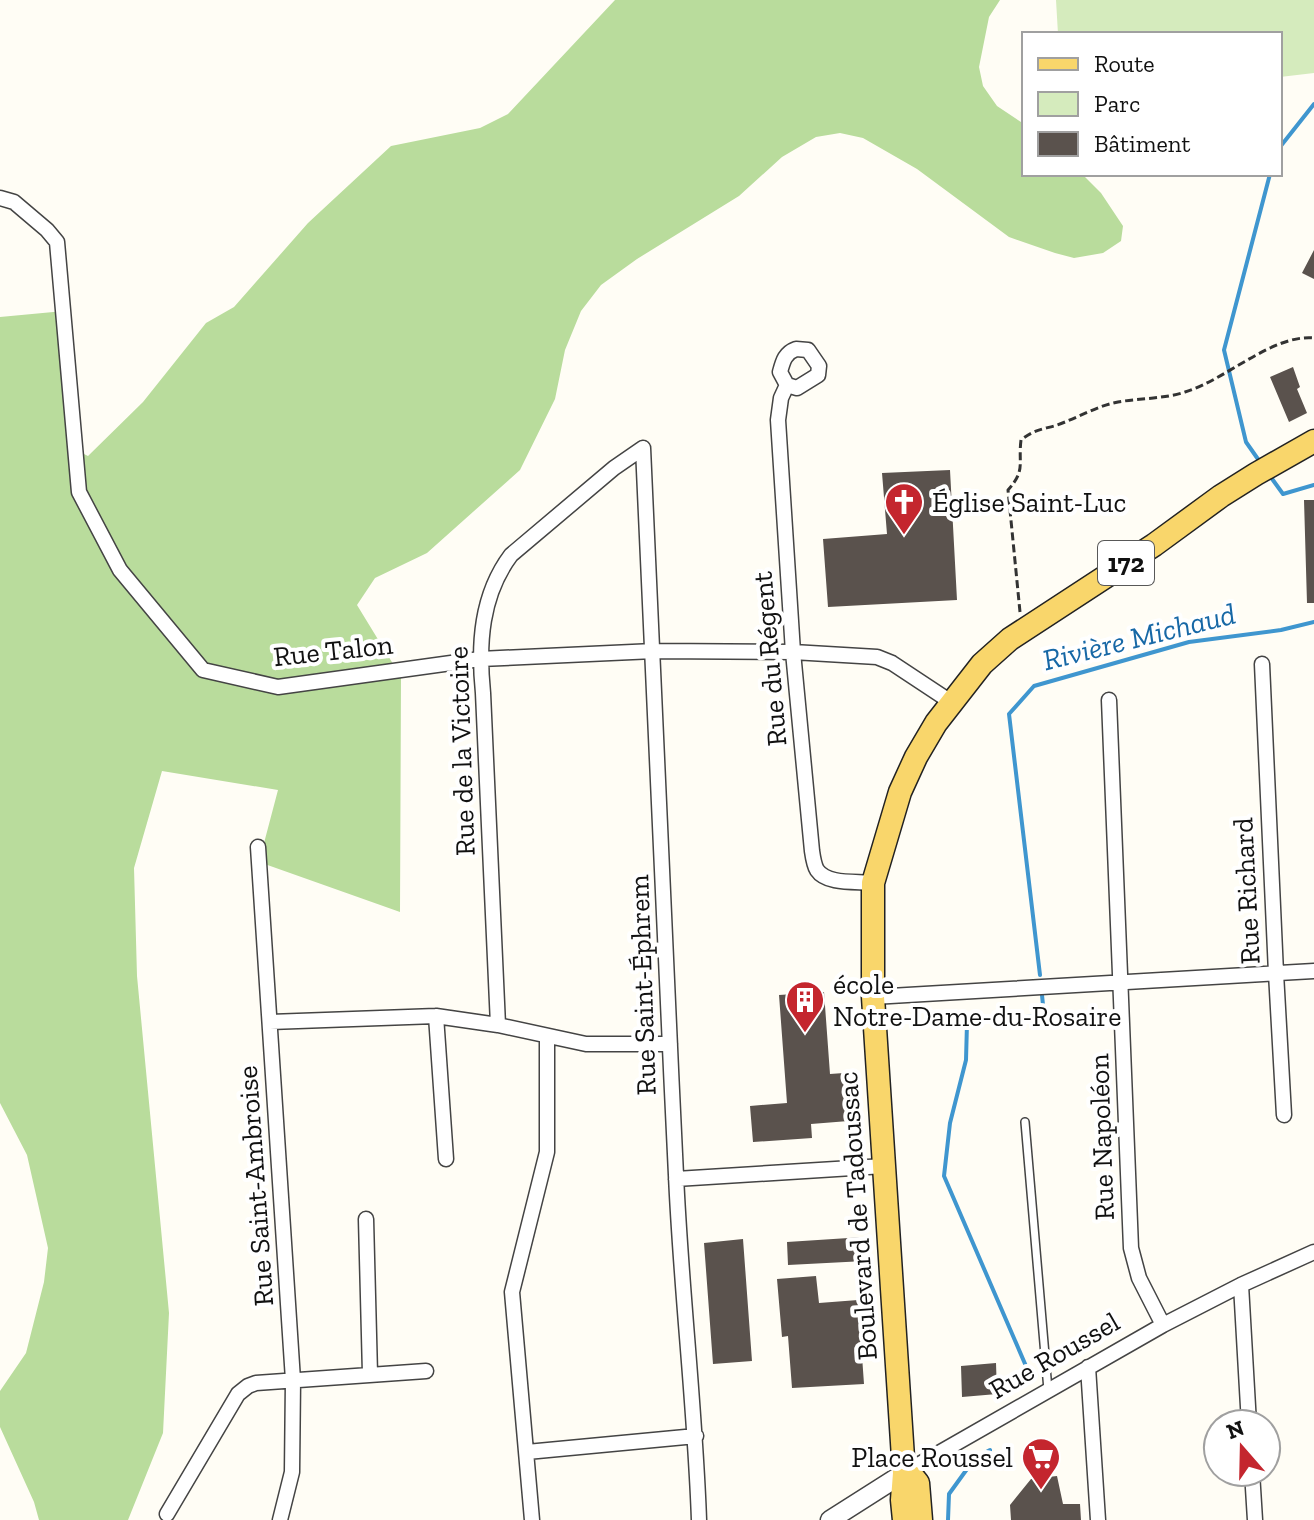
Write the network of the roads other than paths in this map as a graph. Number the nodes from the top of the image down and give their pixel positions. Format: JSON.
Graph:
{"nodes":[{"id":1,"x":0,"y":198,"type":"edge"},
{"id":2,"x":787,"y":385,"type":"dead end"},
{"id":3,"x":1314,"y":441,"type":"edge"},
{"id":4,"x":643,"y":448,"type":"joint"},
{"id":5,"x":654,"y":651,"type":"junction"},
{"id":6,"x":793,"y":652,"type":"junction"},
{"id":7,"x":480,"y":659,"type":"junction"},
{"id":8,"x":1262,"y":664,"type":"dead end"},
{"id":9,"x":1109,"y":700,"type":"dead end"},
{"id":10,"x":951,"y":702,"type":"junction"},
{"id":11,"x":258,"y":847,"type":"dead end"},
{"id":12,"x":873,"y":883,"type":"junction"},
{"id":13,"x":1314,"y":971,"type":"edge"},
{"id":14,"x":1276,"y":973,"type":"junction"},
{"id":15,"x":1121,"y":982,"type":"junction"},
{"id":16,"x":873,"y":997,"type":"junction"},
{"id":17,"x":436,"y":1016,"type":"junction"},
{"id":18,"x":270,"y":1022,"type":"junction"},
{"id":19,"x":498,"y":1025,"type":"junction"},
{"id":20,"x":547,"y":1037,"type":"junction"},
{"id":21,"x":670,"y":1044,"type":"junction"},
{"id":22,"x":1284,"y":1115,"type":"dead end"},
{"id":23,"x":1025,"y":1122,"type":"dead end"},
{"id":24,"x":446,"y":1159,"type":"dead end"},
{"id":25,"x":884,"y":1166,"type":"junction"},
{"id":26,"x":676,"y":1179,"type":"junction"},
{"id":27,"x":366,"y":1219,"type":"dead end"},
{"id":28,"x":1314,"y":1252,"type":"edge"},
{"id":29,"x":1241,"y":1285,"type":"junction"},
{"id":30,"x":1163,"y":1325,"type":"junction"},
{"id":31,"x":1088,"y":1367,"type":"junction"},
{"id":32,"x":426,"y":1371,"type":"dead end"},
{"id":33,"x":370,"y":1374,"type":"junction"},
{"id":34,"x":293,"y":1380,"type":"junction"},
{"id":35,"x":1048,"y":1390,"type":"junction"},
{"id":36,"x":1248,"y":1408,"type":"edge"},
{"id":37,"x":696,"y":1436,"type":"junction"},
{"id":38,"x":527,"y":1452,"type":"junction"},
{"id":39,"x":904,"y":1473,"type":"junction"},
{"id":40,"x":1253,"y":1488,"type":"edge"},
{"id":41,"x":167,"y":1514,"type":"dead end"},
{"id":42,"x":832,"y":1519,"type":"edge"},
{"id":43,"x":280,"y":1520,"type":"edge"},
{"id":44,"x":532,"y":1520,"type":"edge"},
{"id":45,"x":699,"y":1520,"type":"edge"},
{"id":46,"x":904,"y":1520,"type":"edge"},
{"id":47,"x":921,"y":1520,"type":"edge"},
{"id":48,"x":1098,"y":1520,"type":"edge"},
{"id":49,"x":1255,"y":1520,"type":"edge"}],
"edges":[{"from":1,"to":7,"type":"street","name":"Rue Talon"},
{"from":2,"to":6,"type":"street","name":"Rue du Régent"},
{"from":3,"to":10,"type":"main road","name":"Boulevard de Tadoussac","number":"172"},
{"from":4,"to":5,"type":"street","name":"Rue Saint-Éphrem"},
{"from":4,"to":7,"type":"street","name":"Rue de la Victoire"},
{"from":5,"to":6,"type":"street","name":"Rue Talon"},
{"from":5,"to":7,"type":"street","name":"Rue Talon"},
{"from":5,"to":21,"type":"street","name":"Rue Saint-Éphrem"},
{"from":6,"to":10,"type":"street","name":"Rue Talon"},
{"from":6,"to":12,"type":"street","name":"Rue du Régent"},
{"from":7,"to":19,"type":"street","name":"Rue de la Victoire"},
{"from":8,"to":14,"type":"street","name":"Rue Richard"},
{"from":9,"to":15,"type":"street","name":"Rue Napoléon"},
{"from":10,"to":12,"type":"main road","name":"Boulevard de Tadoussac","number":"172"},
{"from":11,"to":18,"type":"street","name":"Rue Saint-Ambroise"},
{"from":12,"to":16,"type":"main road","name":"Boulevard de Tadoussac"},
{"from":13,"to":14,"type":"street"},
{"from":14,"to":15,"type":"street"},
{"from":14,"to":22,"type":"street","name":"Rue Richard"},
{"from":15,"to":16,"type":"street"},
{"from":15,"to":30,"type":"street","name":"Rue Napoléon"},
{"from":16,"to":25,"type":"main road","name":"Boulevard de Tadoussac"},
{"from":17,"to":18,"type":"street"},
{"from":17,"to":19,"type":"street"},
{"from":17,"to":24,"type":"street"},
{"from":18,"to":34,"type":"street","name":"Rue Saint-Ambroise"},
{"from":19,"to":20,"type":"street"},
{"from":20,"to":21,"type":"street"},
{"from":20,"to":38,"type":"street"},
{"from":21,"to":26,"type":"street","name":"Rue Saint-Éphrem"},
{"from":23,"to":35,"type":"lane"},
{"from":25,"to":26,"type":"street"},
{"from":25,"to":39,"type":"main road","name":"Boulevard de Tadoussac"},
{"from":26,"to":37,"type":"street","name":"Rue Saint-Éphrem"},
{"from":27,"to":33,"type":"street"},
{"from":28,"to":29,"type":"street","name":"Rue Roussel"},
{"from":29,"to":30,"type":"street","name":"Rue Roussel"},
{"from":29,"to":36,"type":"street"},
{"from":30,"to":31,"type":"street","name":"Rue Roussel"},
{"from":31,"to":35,"type":"street","name":"Rue Roussel"},
{"from":31,"to":48,"type":"street"},
{"from":32,"to":33,"type":"street"},
{"from":33,"to":34,"type":"street"},
{"from":34,"to":41,"type":"street"},
{"from":34,"to":43,"type":"street","name":"Rue Saint-Ambroise"},
{"from":35,"to":39,"type":"street","name":"Rue Roussel"},
{"from":37,"to":38,"type":"street"},
{"from":37,"to":45,"type":"street","name":"Rue Saint-Éphrem"},
{"from":38,"to":44,"type":"street"},
{"from":39,"to":42,"type":"street","name":"Rue Roussel"},
{"from":39,"to":46,"type":"main road","name":"Boulevard de Tadoussac"},
{"from":39,"to":47,"type":"main road","name":"Boulevard de Tadoussac"},
{"from":40,"to":49,"type":"street"}]}
